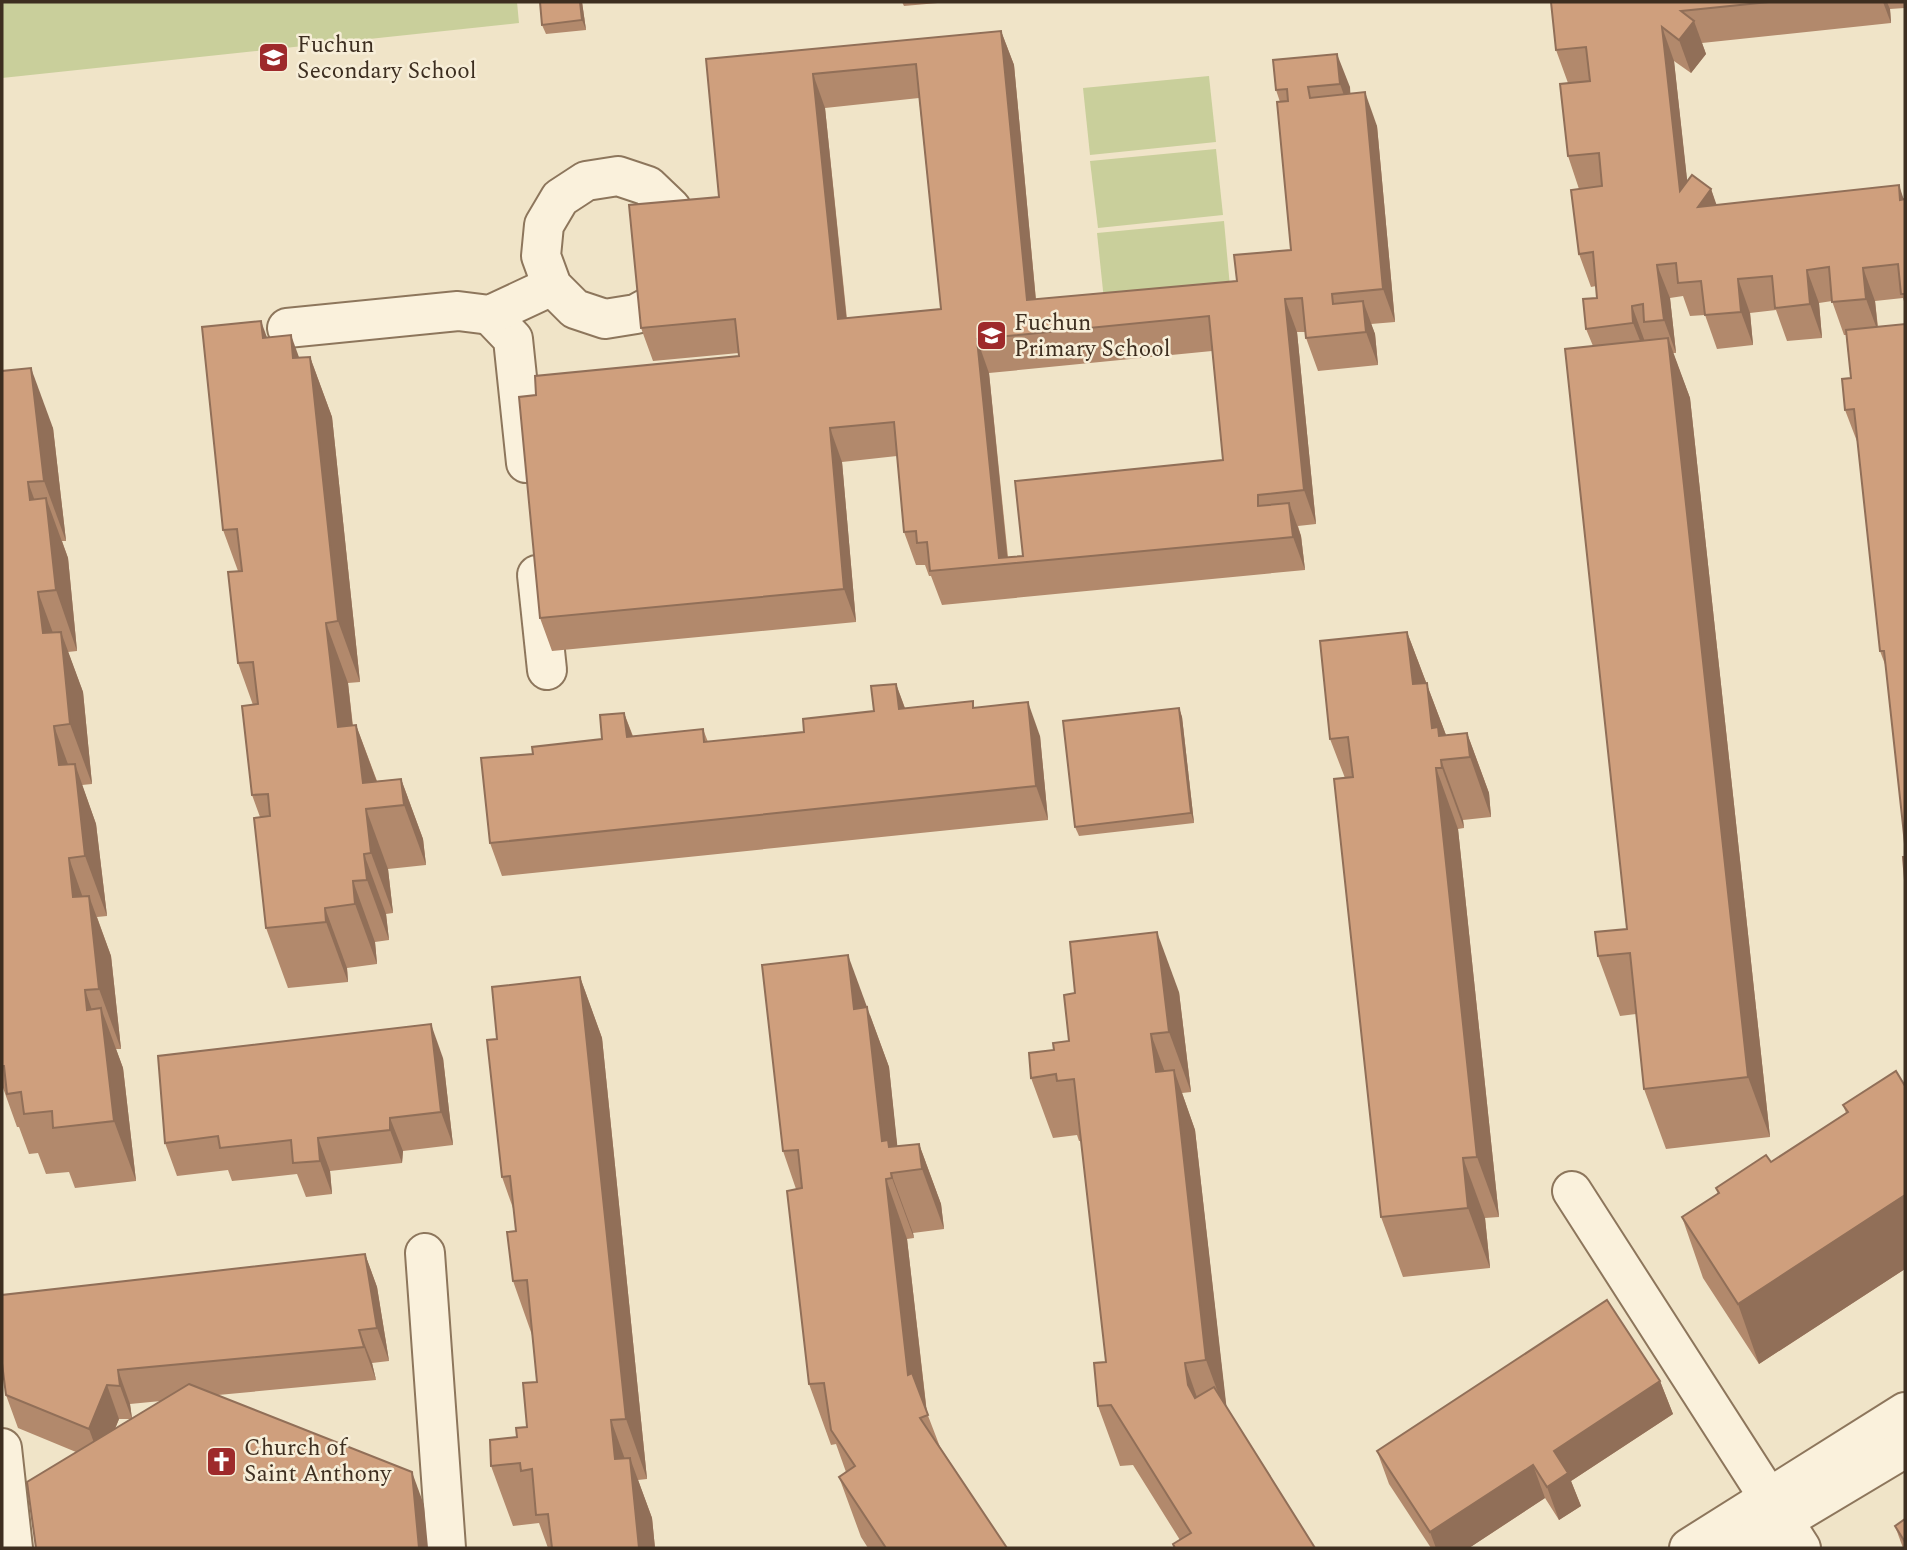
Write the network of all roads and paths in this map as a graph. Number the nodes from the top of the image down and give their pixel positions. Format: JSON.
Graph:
{"nodes":[{"id":1,"x":680,"y":235,"type":"edge"},
{"id":2,"x":552,"y":286,"type":"junction"},
{"id":3,"x":648,"y":308,"type":"edge"},
{"id":4,"x":490,"y":315,"type":"junction"},
{"id":5,"x":287,"y":328,"type":"dead end"},
{"id":6,"x":528,"y":491,"type":"edge"},
{"id":7,"x":534,"y":546,"type":"edge"},
{"id":8,"x":547,"y":670,"type":"dead end"},
{"id":9,"x":1572,"y":1191,"type":"dead end"},
{"id":10,"x":425,"y":1253,"type":"dead end"},
{"id":11,"x":1905,"y":1412,"type":"edge"},
{"id":12,"x":2,"y":1448,"type":"edge"},
{"id":13,"x":1905,"y":1448,"type":"edge"},
{"id":14,"x":1784,"y":1522,"type":"edge"},
{"id":15,"x":13,"y":1548,"type":"edge"},
{"id":16,"x":446,"y":1548,"type":"edge"},
{"id":17,"x":1689,"y":1548,"type":"edge"},
{"id":18,"x":1742,"y":1548,"type":"edge"}],
"edges":[{"from":1,"to":2,"type":"street"},
{"from":2,"to":3,"type":"street"},
{"from":2,"to":4,"type":"street"},
{"from":4,"to":5,"type":"street"},
{"from":4,"to":6,"type":"street"},
{"from":7,"to":8,"type":"street"},
{"from":9,"to":14,"type":"street"},
{"from":10,"to":16,"type":"street"},
{"from":11,"to":14,"type":"street"},
{"from":12,"to":15,"type":"street"},
{"from":13,"to":14,"type":"street"},
{"from":14,"to":17,"type":"street"},
{"from":14,"to":18,"type":"street"}]}
